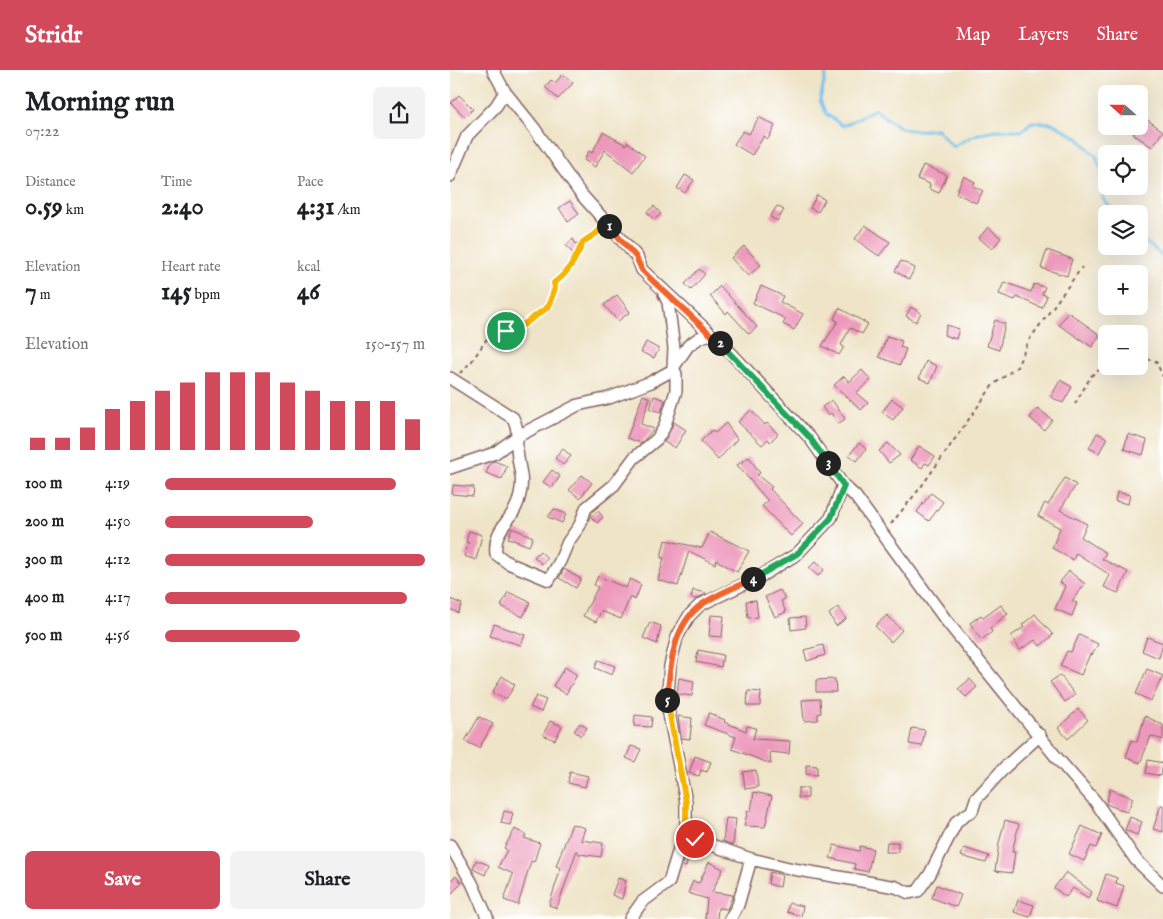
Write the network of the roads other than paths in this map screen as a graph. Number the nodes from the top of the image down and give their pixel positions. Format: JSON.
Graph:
{"nodes":[{"id":1,"x":493,"y":70,"type":"edge"},
{"id":2,"x":505,"y":92,"type":"junction"},
{"id":3,"x":450,"y":176,"type":"edge"},
{"id":4,"x":662,"y":290,"type":"junction"},
{"id":5,"x":710,"y":334,"type":"junction"},
{"id":6,"x":673,"y":368,"type":"junction"},
{"id":7,"x":452,"y":380,"type":"edge"},
{"id":8,"x":518,"y":436,"type":"junction"},
{"id":9,"x":450,"y":468,"type":"edge"},
{"id":10,"x":844,"y":486,"type":"junction"},
{"id":11,"x":1040,"y":735,"type":"junction"},
{"id":12,"x":686,"y":836,"type":"junction"},
{"id":13,"x":450,"y":845,"type":"edge"},
{"id":14,"x":751,"y":859,"type":"junction"},
{"id":15,"x":1163,"y":886,"type":"edge"},
{"id":16,"x":488,"y":919,"type":"edge"},
{"id":17,"x":630,"y":919,"type":"edge"},
{"id":18,"x":730,"y":919,"type":"edge"}],
"edges":[{"from":1,"to":2,"type":"street"},
{"from":2,"to":3,"type":"street"},
{"from":2,"to":4,"type":"street"},
{"from":4,"to":5,"type":"street"},
{"from":4,"to":6,"type":"street"},
{"from":5,"to":6,"type":"street"},
{"from":5,"to":10,"type":"street"},
{"from":6,"to":8,"type":"street"},
{"from":6,"to":8,"type":"street"},
{"from":7,"to":8,"type":"street"},
{"from":8,"to":9,"type":"street"},
{"from":10,"to":11,"type":"street"},
{"from":10,"to":12,"type":"street"},
{"from":11,"to":14,"type":"street"},
{"from":11,"to":15,"type":"street"},
{"from":12,"to":14,"type":"street"},
{"from":12,"to":17,"type":"street"},
{"from":13,"to":16,"type":"street"},
{"from":14,"to":18,"type":"street"}]}
